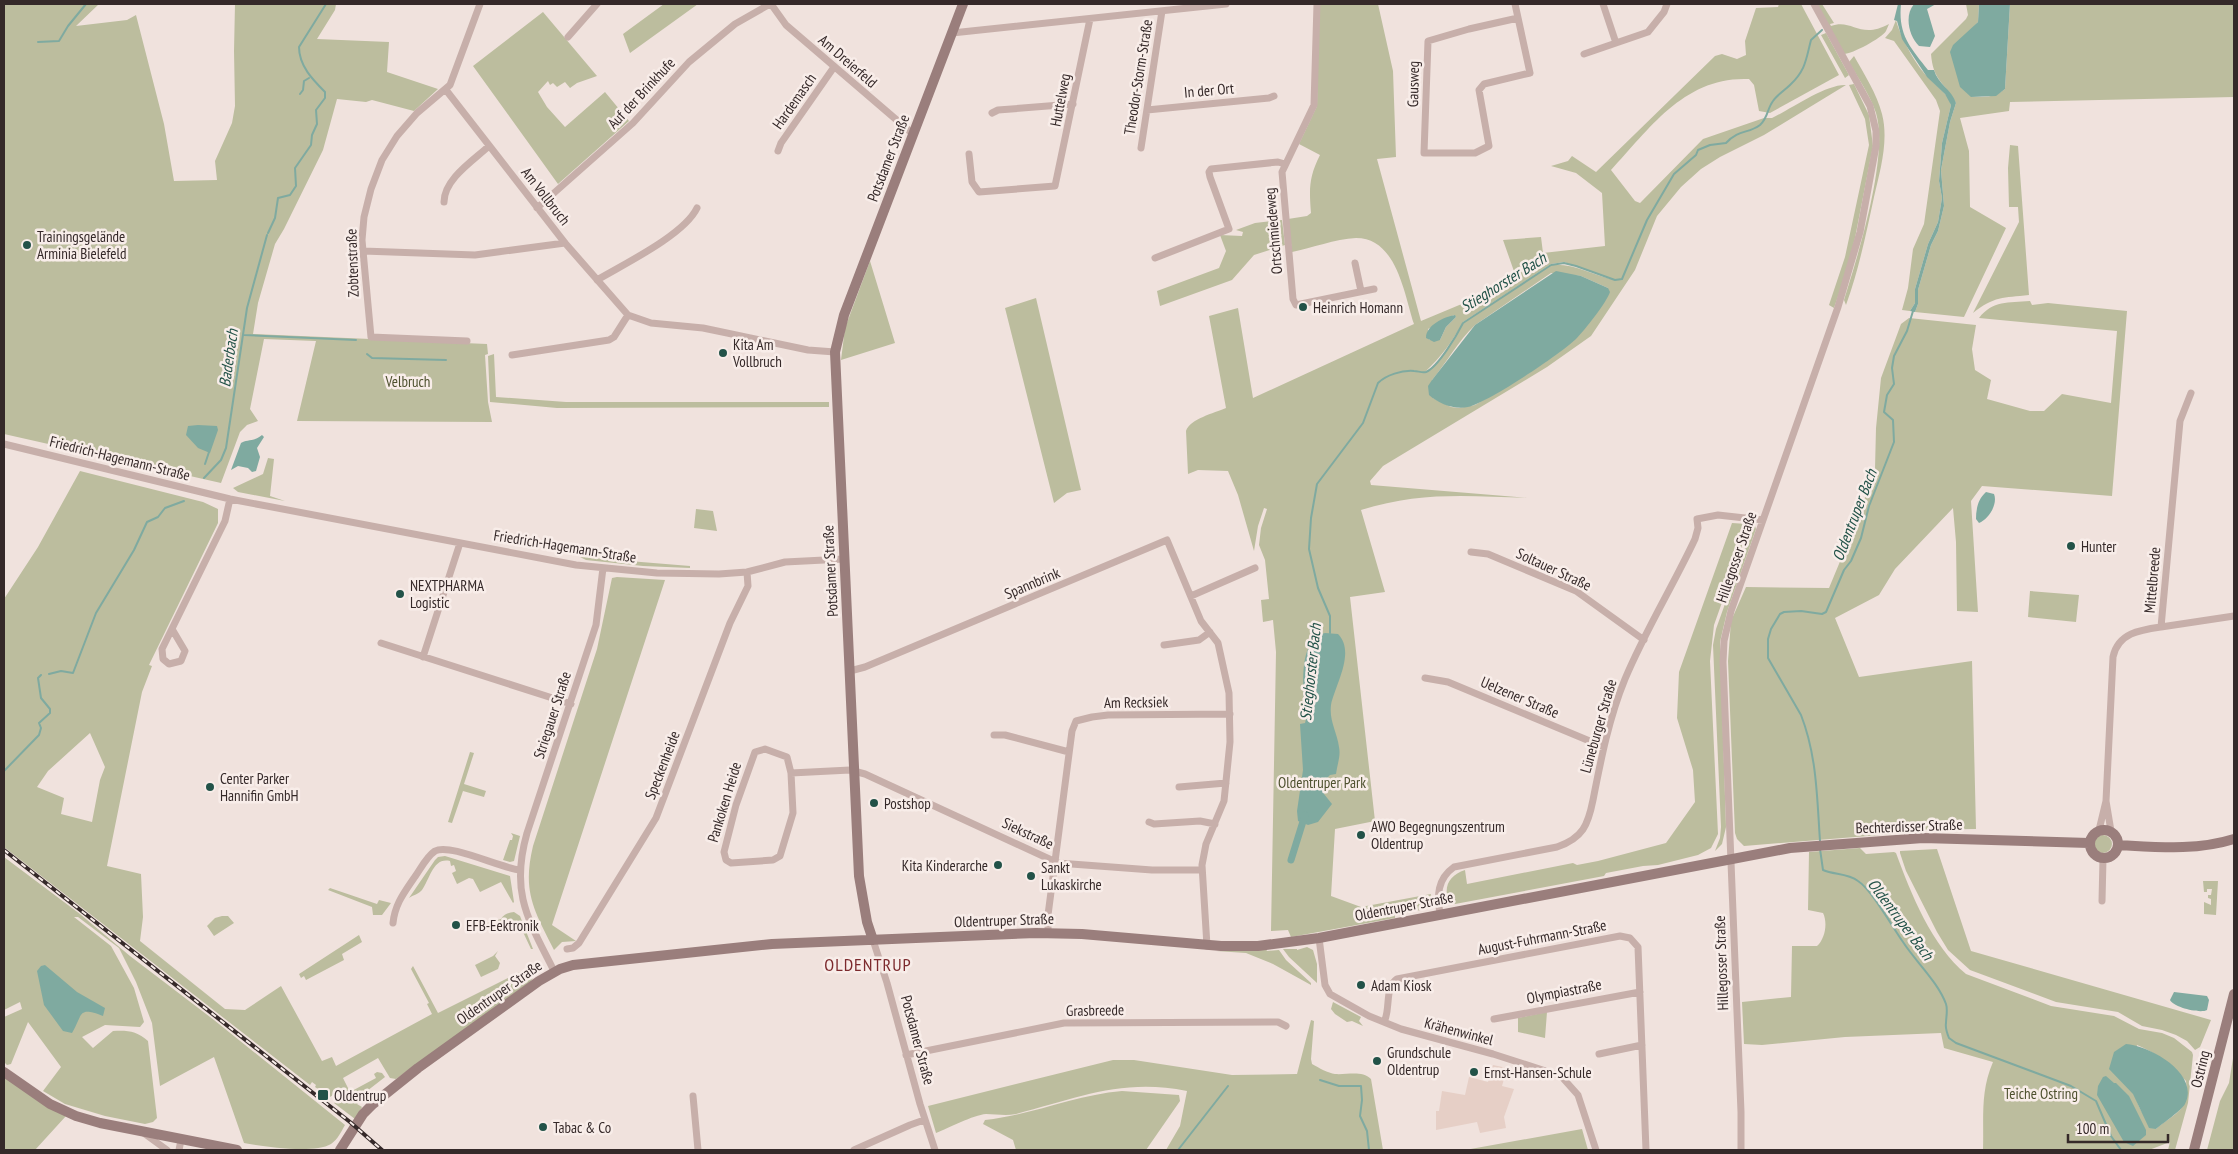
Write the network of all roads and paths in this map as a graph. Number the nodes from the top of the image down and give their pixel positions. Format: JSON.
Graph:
{"nodes":[{"id":1,"x":480,"y":4,"type":"edge"},
{"id":2,"x":597,"y":4,"type":"edge"},
{"id":3,"x":770,"y":4,"type":"edge"},
{"id":4,"x":963,"y":4,"type":"edge"},
{"id":5,"x":1226,"y":4,"type":"edge"},
{"id":6,"x":1317,"y":4,"type":"edge"},
{"id":7,"x":1515,"y":4,"type":"edge"},
{"id":8,"x":1603,"y":4,"type":"edge"},
{"id":9,"x":1667,"y":4,"type":"edge"},
{"id":10,"x":1814,"y":4,"type":"edge"},
{"id":11,"x":1162,"y":11,"type":"junction"},
{"id":12,"x":1518,"y":18,"type":"junction"},
{"id":13,"x":1090,"y":19,"type":"junction"},
{"id":14,"x":952,"y":33,"type":"junction"},
{"id":15,"x":568,"y":37,"type":"dead end"},
{"id":16,"x":1616,"y":43,"type":"junction"},
{"id":17,"x":1584,"y":54,"type":"dead end"},
{"id":18,"x":834,"y":68,"type":"junction"},
{"id":19,"x":446,"y":90,"type":"junction"},
{"id":20,"x":1274,"y":96,"type":"dead end"},
{"id":21,"x":1073,"y":104,"type":"junction"},
{"id":22,"x":1147,"y":110,"type":"junction"},
{"id":23,"x":992,"y":113,"type":"dead end"},
{"id":24,"x":913,"y":134,"type":"junction"},
{"id":25,"x":489,"y":146,"type":"junction"},
{"id":26,"x":1141,"y":148,"type":"dead end"},
{"id":27,"x":778,"y":151,"type":"dead end"},
{"id":28,"x":969,"y":154,"type":"dead end"},
{"id":29,"x":1285,"y":164,"type":"junction"},
{"id":30,"x":444,"y":202,"type":"dead end"},
{"id":31,"x":537,"y":208,"type":"junction"},
{"id":32,"x":697,"y":208,"type":"dead end"},
{"id":33,"x":565,"y":243,"type":"junction"},
{"id":34,"x":362,"y":251,"type":"junction"},
{"id":35,"x":1155,"y":258,"type":"dead end"},
{"id":36,"x":1355,"y":263,"type":"dead end"},
{"id":37,"x":597,"y":280,"type":"junction"},
{"id":38,"x":1374,"y":289,"type":"dead end"},
{"id":39,"x":1361,"y":291,"type":"junction"},
{"id":40,"x":628,"y":315,"type":"junction"},
{"id":41,"x":467,"y":341,"type":"dead end"},
{"id":42,"x":835,"y":352,"type":"junction"},
{"id":43,"x":512,"y":355,"type":"dead end"},
{"id":44,"x":2191,"y":392,"type":"dead end"},
{"id":45,"x":4,"y":444,"type":"edge"},
{"id":46,"x":230,"y":499,"type":"junction"},
{"id":47,"x":1763,"y":520,"type":"junction"},
{"id":48,"x":460,"y":543,"type":"junction"},
{"id":49,"x":1471,"y":552,"type":"dead end"},
{"id":50,"x":844,"y":559,"type":"junction"},
{"id":51,"x":603,"y":568,"type":"junction"},
{"id":52,"x":1255,"y":568,"type":"dead end"},
{"id":53,"x":747,"y":572,"type":"junction"},
{"id":54,"x":1191,"y":596,"type":"junction"},
{"id":55,"x":2234,"y":616,"type":"edge"},
{"id":56,"x":2161,"y":627,"type":"junction"},
{"id":57,"x":172,"y":629,"type":"junction"},
{"id":58,"x":1210,"y":632,"type":"junction"},
{"id":59,"x":1644,"y":640,"type":"junction"},
{"id":60,"x":382,"y":643,"type":"dead end"},
{"id":61,"x":1164,"y":645,"type":"dead end"},
{"id":62,"x":423,"y":656,"type":"junction"},
{"id":63,"x":850,"y":671,"type":"junction"},
{"id":64,"x":1424,"y":678,"type":"dead end"},
{"id":65,"x":570,"y":704,"type":"junction"},
{"id":66,"x":1230,"y":714,"type":"junction"},
{"id":67,"x":994,"y":735,"type":"dead end"},
{"id":68,"x":1604,"y":747,"type":"junction"},
{"id":69,"x":1070,"y":752,"type":"junction"},
{"id":70,"x":854,"y":771,"type":"junction"},
{"id":71,"x":791,"y":773,"type":"junction"},
{"id":72,"x":1226,"y":783,"type":"junction"},
{"id":73,"x":1179,"y":787,"type":"dead end"},
{"id":74,"x":2106,"y":801,"type":"junction"},
{"id":75,"x":1149,"y":822,"type":"dead end"},
{"id":76,"x":1215,"y":824,"type":"junction"},
{"id":77,"x":2099,"y":830,"type":"junction"},
{"id":78,"x":2110,"y":831,"type":"junction"},
{"id":79,"x":2234,"y":840,"type":"edge"},
{"id":80,"x":2089,"y":844,"type":"junction"},
{"id":81,"x":2118,"y":845,"type":"junction"},
{"id":82,"x":2103,"y":858,"type":"junction"},
{"id":83,"x":1730,"y":859,"type":"junction"},
{"id":84,"x":1055,"y":861,"type":"junction"},
{"id":85,"x":520,"y":870,"type":"junction"},
{"id":86,"x":1202,"y":870,"type":"junction"},
{"id":87,"x":2102,"y":901,"type":"dead end"},
{"id":88,"x":1440,"y":914,"type":"junction"},
{"id":89,"x":393,"y":922,"type":"dead end"},
{"id":90,"x":1048,"y":933,"type":"junction"},
{"id":91,"x":1319,"y":938,"type":"junction"},
{"id":92,"x":873,"y":940,"type":"junction"},
{"id":93,"x":1207,"y":946,"type":"junction"},
{"id":94,"x":566,"y":949,"type":"dead end"},
{"id":95,"x":554,"y":971,"type":"junction"},
{"id":96,"x":1640,"y":992,"type":"junction"},
{"id":97,"x":2234,"y":994,"type":"edge"},
{"id":98,"x":1494,"y":1019,"type":"dead end"},
{"id":99,"x":1384,"y":1022,"type":"junction"},
{"id":100,"x":1286,"y":1026,"type":"dead end"},
{"id":101,"x":1642,"y":1046,"type":"junction"},
{"id":102,"x":1599,"y":1054,"type":"dead end"},
{"id":103,"x":906,"y":1056,"type":"junction"},
{"id":104,"x":4,"y":1072,"type":"edge"},
{"id":105,"x":694,"y":1096,"type":"dead end"},
{"id":106,"x":924,"y":1120,"type":"junction"},
{"id":107,"x":141,"y":1132,"type":"junction"},
{"id":108,"x":180,"y":1145,"type":"edge"},
{"id":109,"x":167,"y":1150,"type":"edge"},
{"id":110,"x":237,"y":1150,"type":"edge"},
{"id":111,"x":340,"y":1150,"type":"edge"},
{"id":112,"x":698,"y":1150,"type":"edge"},
{"id":113,"x":854,"y":1150,"type":"edge"},
{"id":114,"x":935,"y":1150,"type":"edge"},
{"id":115,"x":1596,"y":1150,"type":"edge"},
{"id":116,"x":1646,"y":1150,"type":"edge"},
{"id":117,"x":1741,"y":1150,"type":"edge"},
{"id":118,"x":2194,"y":1150,"type":"edge"}],
"edges":[{"from":1,"to":19,"type":"street"},
{"from":2,"to":15,"type":"street"},
{"from":3,"to":18,"type":"street","name":"Am Dreierfeld"},
{"from":3,"to":31,"type":"street","name":"Auf der Brinkhufe"},
{"from":4,"to":14,"type":"street","name":"Potsdamer Straße"},
{"from":5,"to":11,"type":"street"},
{"from":6,"to":29,"type":"street","name":"Ortschmiedeweg"},
{"from":7,"to":12,"type":"street"},
{"from":8,"to":16,"type":"street"},
{"from":9,"to":16,"type":"street"},
{"from":10,"to":47,"type":"street","name":"Hillegosser Straße"},
{"from":11,"to":13,"type":"street"},
{"from":11,"to":22,"type":"street","name":"Theodor-Storm-Straße"},
{"from":12,"to":12,"type":"street","name":"Gausweg"},
{"from":13,"to":14,"type":"street"},
{"from":13,"to":21,"type":"street","name":"Huttelweg"},
{"from":14,"to":24,"type":"street","name":"Potsdamer Straße"},
{"from":16,"to":17,"type":"street"},
{"from":18,"to":24,"type":"street","name":"Am Dreierfeld"},
{"from":18,"to":27,"type":"street","name":"Hardemasch"},
{"from":19,"to":25,"type":"street","name":"Am Vollbruch"},
{"from":19,"to":34,"type":"street","name":"Zobtenstraße"},
{"from":20,"to":22,"type":"street","name":"In der Ort"},
{"from":21,"to":23,"type":"street"},
{"from":21,"to":28,"type":"street","name":"Huttelweg"},
{"from":22,"to":26,"type":"street","name":"Theodor-Storm-Straße"},
{"from":24,"to":42,"type":"street","name":"Potsdamer Straße"},
{"from":25,"to":30,"type":"street"},
{"from":25,"to":31,"type":"street","name":"Am Vollbruch"},
{"from":29,"to":35,"type":"street"},
{"from":29,"to":39,"type":"street","name":"Ortschmiedeweg"},
{"from":31,"to":33,"type":"street","name":"Am Vollbruch"},
{"from":32,"to":37,"type":"street"},
{"from":33,"to":34,"type":"street"},
{"from":33,"to":37,"type":"street","name":"Am Vollbruch"},
{"from":34,"to":41,"type":"street","name":"Zobtenstraße"},
{"from":36,"to":39,"type":"street"},
{"from":37,"to":40,"type":"street","name":"Am Vollbruch"},
{"from":38,"to":39,"type":"street","name":"Ortschmiedeweg"},
{"from":40,"to":42,"type":"street","name":"Am Vollbruch"},
{"from":40,"to":43,"type":"street"},
{"from":42,"to":50,"type":"street","name":"Potsdamer Straße"},
{"from":44,"to":56,"type":"street","name":"Mittelbreede"},
{"from":45,"to":46,"type":"street","name":"Friedrich-Hagemann-Straße"},
{"from":46,"to":48,"type":"street","name":"Friedrich-Hagemann-Straße"},
{"from":46,"to":57,"type":"street"},
{"from":47,"to":59,"type":"street","name":"Lüneburger Straße"},
{"from":47,"to":83,"type":"street","name":"Hillegosser Straße"},
{"from":48,"to":51,"type":"street","name":"Friedrich-Hagemann-Straße"},
{"from":48,"to":62,"type":"street"},
{"from":49,"to":59,"type":"street","name":"Soltauer Straße"},
{"from":50,"to":53,"type":"street","name":"Friedrich-Hagemann-Straße"},
{"from":50,"to":63,"type":"street","name":"Potsdamer Straße"},
{"from":51,"to":53,"type":"street","name":"Friedrich-Hagemann-Straße"},
{"from":51,"to":65,"type":"street","name":"Striegauer Straße"},
{"from":52,"to":54,"type":"street"},
{"from":53,"to":94,"type":"street","name":"Speckenheide"},
{"from":54,"to":58,"type":"street","name":"Spannbrink"},
{"from":54,"to":63,"type":"street","name":"Spannbrink"},
{"from":55,"to":56,"type":"street"},
{"from":56,"to":74,"type":"street","name":"Mittelbreede"},
{"from":57,"to":57,"type":"street"},
{"from":58,"to":61,"type":"street"},
{"from":58,"to":66,"type":"street","name":"Spannbrink"},
{"from":59,"to":68,"type":"street","name":"Lüneburger Straße"},
{"from":60,"to":62,"type":"street"},
{"from":62,"to":65,"type":"street"},
{"from":63,"to":70,"type":"street","name":"Potsdamer Straße"},
{"from":64,"to":68,"type":"street","name":"Uelzener Straße"},
{"from":65,"to":85,"type":"street","name":"Striegauer Straße"},
{"from":66,"to":69,"type":"street","name":"Am Recksiek"},
{"from":66,"to":72,"type":"street","name":"Spannbrink"},
{"from":67,"to":69,"type":"street"},
{"from":68,"to":88,"type":"street","name":"Lüneburger Straße"},
{"from":69,"to":84,"type":"street","name":"Am Recksiek"},
{"from":70,"to":71,"type":"street"},
{"from":70,"to":84,"type":"street","name":"Siekstraße"},
{"from":70,"to":92,"type":"street","name":"Potsdamer Straße"},
{"from":71,"to":71,"type":"street","name":"Pankoken Heide"},
{"from":72,"to":73,"type":"street"},
{"from":72,"to":76,"type":"street","name":"Spannbrink"},
{"from":74,"to":77,"type":"street"},
{"from":74,"to":78,"type":"street"},
{"from":75,"to":76,"type":"street"},
{"from":76,"to":86,"type":"street","name":"Spannbrink"},
{"from":77,"to":78,"type":"street"},
{"from":77,"to":80,"type":"street"},
{"from":78,"to":81,"type":"street"},
{"from":79,"to":81,"type":"street"},
{"from":80,"to":82,"type":"street"},
{"from":80,"to":83,"type":"street","name":"Bechterdisser Straße"},
{"from":81,"to":82,"type":"street"},
{"from":82,"to":87,"type":"street"},
{"from":83,"to":88,"type":"street","name":"Oldentruper Straße"},
{"from":83,"to":117,"type":"street","name":"Hillegosser Straße"},
{"from":84,"to":86,"type":"street","name":"Siekstraße"},
{"from":84,"to":90,"type":"street","name":"Am Recksiek"},
{"from":85,"to":89,"type":"street"},
{"from":85,"to":95,"type":"street","name":"Striegauer Straße"},
{"from":86,"to":93,"type":"street","name":"Spannbrink"},
{"from":88,"to":91,"type":"street","name":"Oldentruper Straße"},
{"from":90,"to":92,"type":"street","name":"Oldentruper Straße"},
{"from":90,"to":93,"type":"street","name":"Oldentruper Straße"},
{"from":91,"to":93,"type":"street","name":"Oldentruper Straße"},
{"from":91,"to":99,"type":"street","name":"Krähenwinkel"},
{"from":92,"to":95,"type":"street","name":"Oldentruper Straße"},
{"from":92,"to":103,"type":"street","name":"Potsdamer Straße"},
{"from":95,"to":111,"type":"street","name":"Oldentruper Straße"},
{"from":96,"to":98,"type":"street","name":"Olympiastraße"},
{"from":96,"to":99,"type":"street","name":"August-Fuhrmann-Straße"},
{"from":96,"to":101,"type":"street","name":"August-Fuhrmann-Straße"},
{"from":97,"to":118,"type":"street","name":"Ostring"},
{"from":99,"to":115,"type":"street","name":"Krähenwinkel"},
{"from":100,"to":103,"type":"street","name":"Grasbreede"},
{"from":101,"to":102,"type":"street"},
{"from":101,"to":116,"type":"street","name":"August-Fuhrmann-Straße"},
{"from":103,"to":106,"type":"street","name":"Potsdamer Straße"},
{"from":104,"to":107,"type":"street"},
{"from":105,"to":112,"type":"street"},
{"from":106,"to":113,"type":"street"},
{"from":106,"to":114,"type":"street","name":"Potsdamer Straße"},
{"from":107,"to":108,"type":"street"},
{"from":107,"to":109,"type":"street"},
{"from":108,"to":110,"type":"street"}]}
